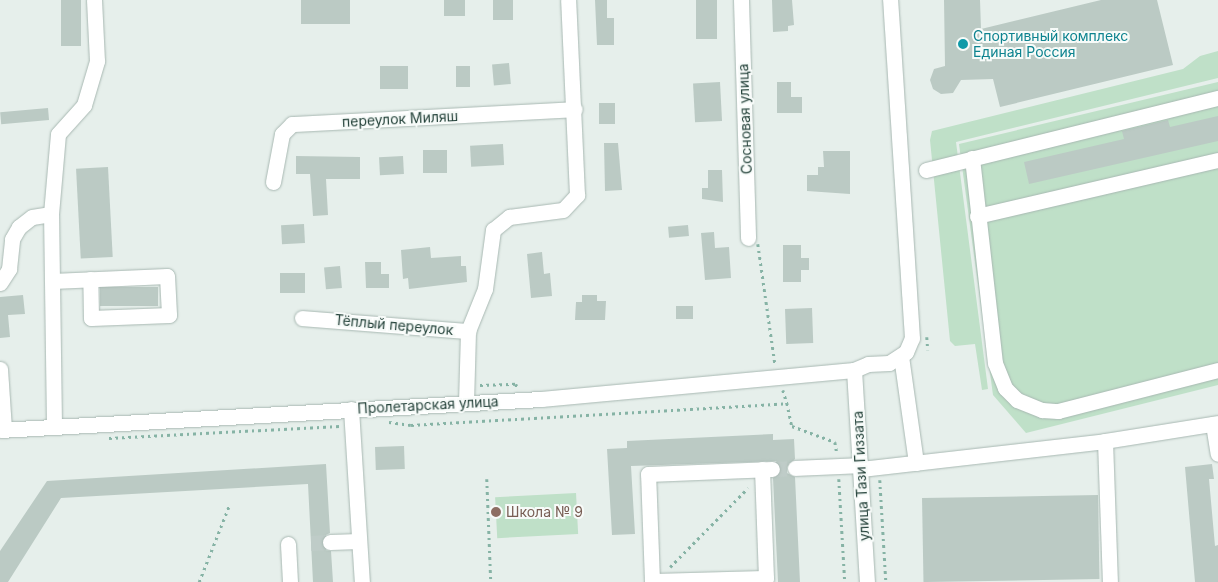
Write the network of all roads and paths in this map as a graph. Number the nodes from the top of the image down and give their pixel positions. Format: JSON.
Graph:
{"nodes":[{"id":1,"x":94,"y":0,"type":"edge"},
{"id":2,"x":568,"y":0,"type":"edge"},
{"id":3,"x":741,"y":0,"type":"edge"},
{"id":4,"x":890,"y":0,"type":"edge"},
{"id":5,"x":1218,"y":98,"type":"edge"},
{"id":6,"x":572,"y":110,"type":"junction"},
{"id":7,"x":972,"y":158,"type":"junction"},
{"id":8,"x":1218,"y":160,"type":"edge"},
{"id":9,"x":926,"y":170,"type":"dead end"},
{"id":10,"x":273,"y":182,"type":"dead end"},
{"id":11,"x":51,"y":214,"type":"junction"},
{"id":12,"x":977,"y":216,"type":"junction"},
{"id":13,"x":748,"y":238,"type":"joint"},
{"id":14,"x":90,"y":279,"type":"junction"},
{"id":15,"x":52,"y":281,"type":"junction"},
{"id":16,"x":0,"y":284,"type":"edge"},
{"id":17,"x":302,"y":318,"type":"dead end"},
{"id":18,"x":468,"y":331,"type":"junction"},
{"id":19,"x":901,"y":356,"type":"junction"},
{"id":20,"x":0,"y":369,"type":"edge"},
{"id":21,"x":854,"y":370,"type":"junction"},
{"id":22,"x":1218,"y":370,"type":"edge"},
{"id":23,"x":779,"y":378,"type":"junction"},
{"id":24,"x":466,"y":403,"type":"junction"},
{"id":25,"x":787,"y":403,"type":"junction"},
{"id":26,"x":351,"y":410,"type":"junction"},
{"id":27,"x":386,"y":422,"type":"dead end"},
{"id":28,"x":1216,"y":424,"type":"edge"},
{"id":29,"x":54,"y":425,"type":"junction"},
{"id":30,"x":2,"y":429,"type":"edge"},
{"id":31,"x":1105,"y":441,"type":"junction"},
{"id":32,"x":1218,"y":454,"type":"edge"},
{"id":33,"x":916,"y":464,"type":"junction"},
{"id":34,"x":839,"y":466,"type":"junction"},
{"id":35,"x":861,"y":467,"type":"junction"},
{"id":36,"x":795,"y":468,"type":"tunnel mouth"},
{"id":37,"x":765,"y":471,"type":"junction"},
{"id":38,"x":487,"y":479,"type":"dead end"},
{"id":39,"x":886,"y":479,"type":"dead end"},
{"id":40,"x":229,"y":506,"type":"dead end"},
{"id":41,"x":359,"y":541,"type":"junction"},
{"id":42,"x":330,"y":542,"type":"tunnel mouth"},
{"id":43,"x":288,"y":544,"type":"dead end"},
{"id":44,"x":656,"y":581,"type":"edge"},
{"id":45,"x":199,"y":582,"type":"edge"},
{"id":46,"x":290,"y":582,"type":"edge"},
{"id":47,"x":362,"y":582,"type":"edge"},
{"id":48,"x":491,"y":582,"type":"edge"},
{"id":49,"x":844,"y":582,"type":"edge"},
{"id":50,"x":867,"y":582,"type":"edge"},
{"id":51,"x":886,"y":582,"type":"edge"},
{"id":52,"x":1110,"y":582,"type":"edge"}],
"edges":[{"from":1,"to":11,"type":"street"},
{"from":2,"to":6,"type":"street","name":"Тёплый переулок"},
{"from":3,"to":13,"type":"street","name":"Сосновая улица"},
{"from":4,"to":19,"type":"street"},
{"from":5,"to":7,"type":"street"},
{"from":6,"to":10,"type":"street","name":"переулок Миляш"},
{"from":6,"to":18,"type":"street","name":"Тёплый переулок"},
{"from":7,"to":9,"type":"street"},
{"from":7,"to":12,"type":"street"},
{"from":8,"to":12,"type":"street"},
{"from":11,"to":15,"type":"street"},
{"from":11,"to":16,"type":"street"},
{"from":12,"to":22,"type":"street"},
{"from":13,"to":23,"type":"path"},
{"from":14,"to":14,"type":"street"},
{"from":14,"to":15,"type":"street"},
{"from":15,"to":29,"type":"street"},
{"from":17,"to":18,"type":"street","name":"Тёплый переулок"},
{"from":18,"to":24,"type":"street"},
{"from":19,"to":21,"type":"street","name":"Пролетарская улица"},
{"from":19,"to":33,"type":"street"},
{"from":20,"to":30,"type":"street"},
{"from":21,"to":23,"type":"street","name":"Пролетарская улица"},
{"from":21,"to":35,"type":"street","name":"улица Тази Гиззата"},
{"from":23,"to":24,"type":"street","name":"Пролетарская улица"},
{"from":23,"to":25,"type":"path"},
{"from":24,"to":26,"type":"street","name":"Пролетарская улица"},
{"from":25,"to":27,"type":"path"},
{"from":25,"to":34,"type":"path"},
{"from":26,"to":29,"type":"street","name":"Пролетарская улица"},
{"from":26,"to":41,"type":"street"},
{"from":28,"to":31,"type":"street"},
{"from":28,"to":32,"type":"street"},
{"from":29,"to":30,"type":"street","name":"Пролетарская улица"},
{"from":31,"to":33,"type":"street"},
{"from":31,"to":52,"type":"street"},
{"from":33,"to":35,"type":"street"},
{"from":34,"to":35,"type":"street"},
{"from":34,"to":36,"type":"street"},
{"from":34,"to":49,"type":"path"},
{"from":35,"to":50,"type":"street","name":"улица Тази Гиззата"},
{"from":37,"to":44,"type":"path"},
{"from":37,"to":44,"type":"street"},
{"from":37,"to":44,"type":"street"},
{"from":38,"to":48,"type":"path"},
{"from":39,"to":51,"type":"path"},
{"from":40,"to":45,"type":"path"},
{"from":41,"to":42,"type":"street"},
{"from":41,"to":47,"type":"street"},
{"from":43,"to":46,"type":"street"}]}
